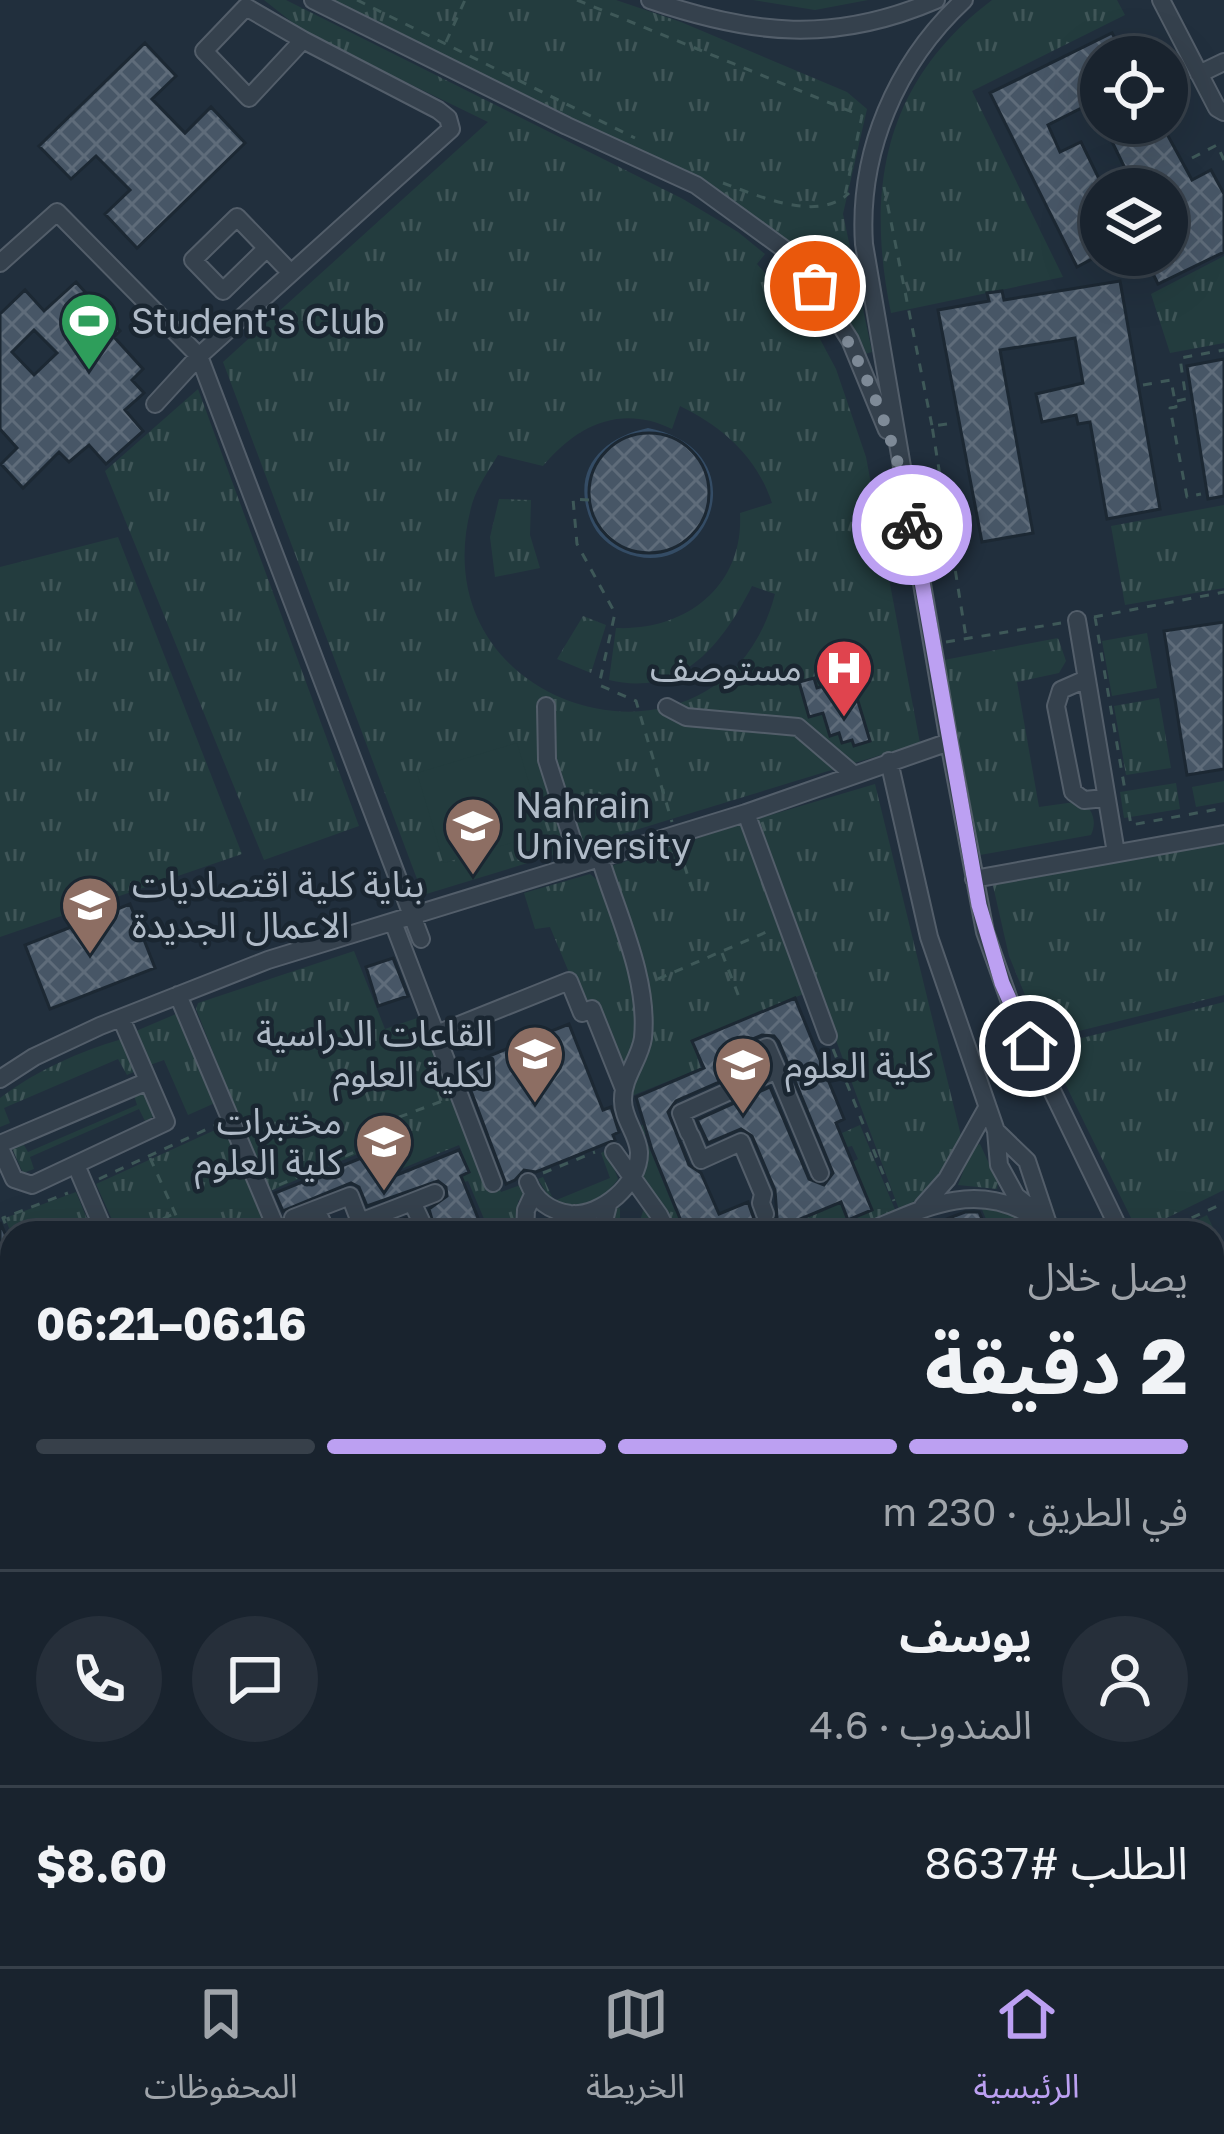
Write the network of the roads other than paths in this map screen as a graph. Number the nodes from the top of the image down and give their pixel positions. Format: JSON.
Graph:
{"nodes":[{"id":1,"x":313,"y":0,"type":"edge"},
{"id":2,"x":650,"y":0,"type":"edge"},
{"id":3,"x":936,"y":0,"type":"edge"},
{"id":4,"x":964,"y":0,"type":"edge"},
{"id":5,"x":1161,"y":0,"type":"edge"},
{"id":6,"x":243,"y":3,"type":"edge"},
{"id":7,"x":303,"y":40,"type":"junction"},
{"id":8,"x":1224,"y":62,"type":"edge"},
{"id":9,"x":1199,"y":74,"type":"junction"},
{"id":10,"x":1224,"y":112,"type":"edge"},
{"id":11,"x":267,"y":248,"type":"junction"},
{"id":12,"x":0,"y":263,"type":"edge"},
{"id":13,"x":290,"y":272,"type":"junction"},
{"id":14,"x":199,"y":356,"type":"junction"},
{"id":15,"x":155,"y":404,"type":"dead end"},
{"id":16,"x":903,"y":476,"type":"junction"},
{"id":17,"x":1086,"y":619,"type":"road end"},
{"id":18,"x":1086,"y":679,"type":"junction"},
{"id":19,"x":546,"y":706,"type":"dead end"},
{"id":20,"x":667,"y":707,"type":"dead end"},
{"id":21,"x":949,"y":742,"type":"junction"},
{"id":22,"x":889,"y":760,"type":"junction"},
{"id":23,"x":853,"y":774,"type":"junction"},
{"id":24,"x":1106,"y":798,"type":"junction"},
{"id":25,"x":746,"y":813,"type":"junction"},
{"id":26,"x":1224,"y":834,"type":"edge"},
{"id":27,"x":1116,"y":853,"type":"junction"},
{"id":28,"x":600,"y":857,"type":"junction"},
{"id":29,"x":580,"y":864,"type":"junction"},
{"id":30,"x":974,"y":879,"type":"junction"},
{"id":31,"x":412,"y":914,"type":"junction"},
{"id":32,"x":393,"y":922,"type":"junction"},
{"id":33,"x":421,"y":939,"type":"dead end"},
{"id":34,"x":178,"y":995,"type":"junction"},
{"id":35,"x":122,"y":1018,"type":"junction"},
{"id":36,"x":434,"y":1035,"type":"junction"},
{"id":37,"x":828,"y":1036,"type":"road end"},
{"id":38,"x":777,"y":1070,"type":"junction"},
{"id":39,"x":0,"y":1079,"type":"edge"},
{"id":40,"x":148,"y":1081,"type":"junction"},
{"id":41,"x":744,"y":1084,"type":"junction"},
{"id":42,"x":624,"y":1089,"type":"junction"},
{"id":43,"x":987,"y":1108,"type":"junction"},
{"id":44,"x":996,"y":1130,"type":"junction"},
{"id":45,"x":0,"y":1146,"type":"edge"},
{"id":46,"x":613,"y":1148,"type":"road end"},
{"id":47,"x":76,"y":1165,"type":"junction"},
{"id":48,"x":820,"y":1173,"type":"dead end"},
{"id":49,"x":630,"y":1174,"type":"junction"},
{"id":50,"x":493,"y":1183,"type":"dead end"},
{"id":51,"x":435,"y":1192,"type":"dead end"},
{"id":52,"x":412,"y":1202,"type":"junction"},
{"id":53,"x":608,"y":1205,"type":"junction"},
{"id":54,"x":316,"y":1209,"type":"junction"},
{"id":55,"x":574,"y":1214,"type":"junction"},
{"id":56,"x":910,"y":1214,"type":"junction"},
{"id":57,"x":100,"y":1221,"type":"edge"},
{"id":58,"x":286,"y":1221,"type":"joint"},
{"id":59,"x":322,"y":1221,"type":"edge"},
{"id":60,"x":360,"y":1221,"type":"edge"},
{"id":61,"x":363,"y":1221,"type":"edge"},
{"id":62,"x":420,"y":1221,"type":"edge"},
{"id":63,"x":526,"y":1221,"type":"edge"},
{"id":64,"x":566,"y":1221,"type":"edge"},
{"id":65,"x":605,"y":1221,"type":"edge"},
{"id":66,"x":660,"y":1221,"type":"edge"},
{"id":67,"x":768,"y":1221,"type":"edge"},
{"id":68,"x":893,"y":1221,"type":"edge"},
{"id":69,"x":1040,"y":1221,"type":"edge"},
{"id":70,"x":1043,"y":1221,"type":"edge"},
{"id":71,"x":1047,"y":1221,"type":"edge"},
{"id":72,"x":1115,"y":1221,"type":"edge"}],
"edges":[{"from":1,"to":16,"type":"street"},
{"from":2,"to":3,"type":"street"},
{"from":4,"to":16,"type":"street"},
{"from":5,"to":9,"type":"street"},
{"from":6,"to":7,"type":"street"},
{"from":6,"to":7,"type":"street"},
{"from":7,"to":13,"type":"street"},
{"from":8,"to":9,"type":"street"},
{"from":9,"to":10,"type":"street"},
{"from":11,"to":11,"type":"street"},
{"from":11,"to":13,"type":"street"},
{"from":12,"to":14,"type":"street"},
{"from":13,"to":14,"type":"street"},
{"from":14,"to":15,"type":"street"},
{"from":14,"to":31,"type":"street"},
{"from":16,"to":21,"type":"street"},
{"from":17,"to":18,"type":"street"},
{"from":18,"to":24,"type":"street"},
{"from":18,"to":24,"type":"street"},
{"from":19,"to":29,"type":"street"},
{"from":20,"to":23,"type":"street"},
{"from":21,"to":22,"type":"street"},
{"from":21,"to":30,"type":"street"},
{"from":22,"to":23,"type":"street"},
{"from":22,"to":43,"type":"street"},
{"from":23,"to":25,"type":"street"},
{"from":24,"to":27,"type":"street"},
{"from":25,"to":28,"type":"street"},
{"from":25,"to":37,"type":"street"},
{"from":26,"to":27,"type":"street"},
{"from":27,"to":30,"type":"street"},
{"from":28,"to":29,"type":"street"},
{"from":28,"to":42,"type":"street"},
{"from":29,"to":31,"type":"street"},
{"from":30,"to":72,"type":"street"},
{"from":31,"to":32,"type":"street"},
{"from":31,"to":33,"type":"street"},
{"from":32,"to":34,"type":"street"},
{"from":32,"to":36,"type":"street"},
{"from":34,"to":35,"type":"street"},
{"from":34,"to":58,"type":"street"},
{"from":35,"to":39,"type":"street"},
{"from":35,"to":40,"type":"street"},
{"from":36,"to":42,"type":"street"},
{"from":36,"to":50,"type":"street"},
{"from":38,"to":41,"type":"street"},
{"from":38,"to":41,"type":"street"},
{"from":38,"to":48,"type":"street"},
{"from":40,"to":45,"type":"street"},
{"from":40,"to":47,"type":"street"},
{"from":41,"to":67,"type":"street"},
{"from":42,"to":49,"type":"street"},
{"from":43,"to":44,"type":"street"},
{"from":43,"to":56,"type":"street"},
{"from":44,"to":70,"type":"street"},
{"from":44,"to":71,"type":"street"},
{"from":45,"to":47,"type":"street"},
{"from":46,"to":49,"type":"street"},
{"from":47,"to":57,"type":"street"},
{"from":49,"to":53,"type":"street"},
{"from":49,"to":66,"type":"street"},
{"from":51,"to":52,"type":"street"},
{"from":52,"to":61,"type":"street"},
{"from":52,"to":62,"type":"street"},
{"from":53,"to":55,"type":"street"},
{"from":53,"to":65,"type":"street"},
{"from":54,"to":58,"type":"street"},
{"from":54,"to":59,"type":"street"},
{"from":54,"to":60,"type":"street"},
{"from":55,"to":63,"type":"street"},
{"from":55,"to":64,"type":"street"},
{"from":56,"to":68,"type":"street"},
{"from":56,"to":69,"type":"street"}]}
